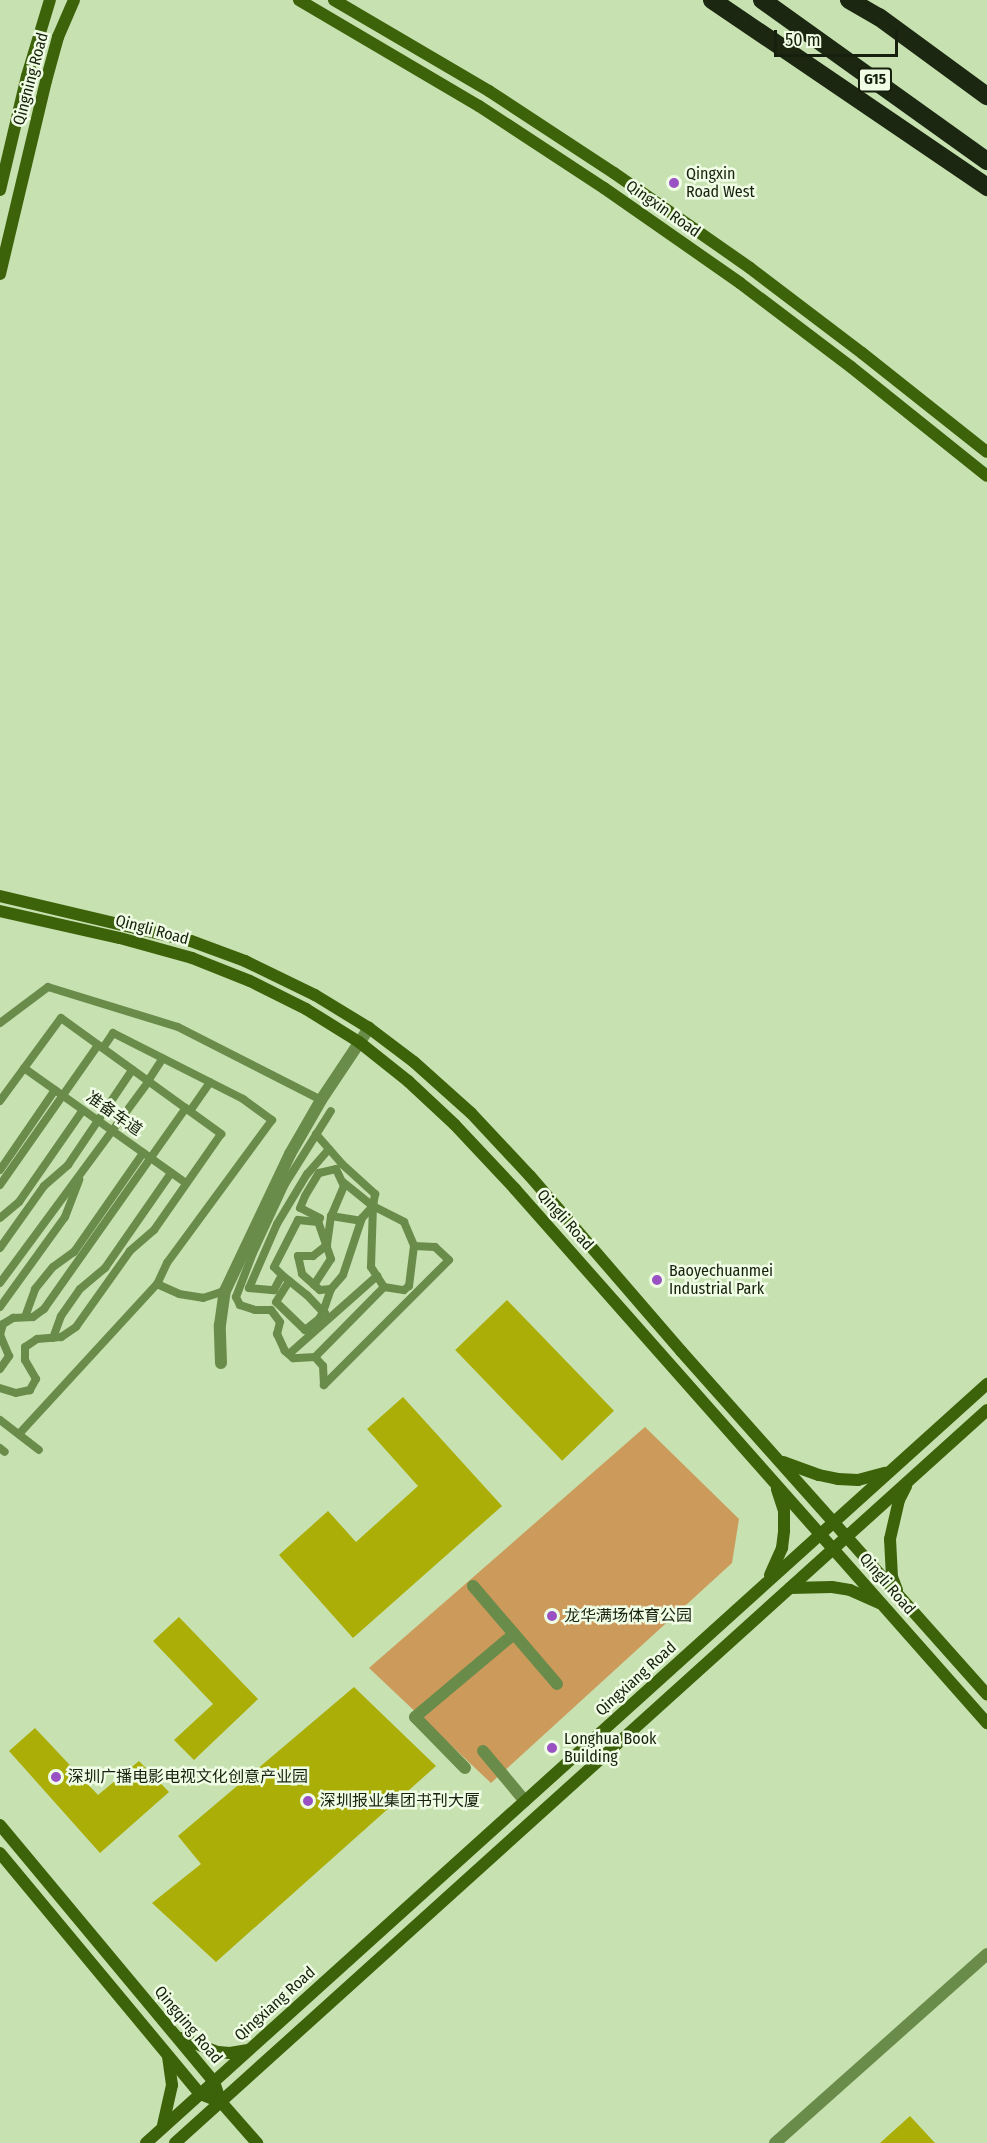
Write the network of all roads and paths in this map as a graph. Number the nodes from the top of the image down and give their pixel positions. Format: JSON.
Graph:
{"nodes":[{"id":1,"x":50,"y":0,"type":"edge"},
{"id":2,"x":74,"y":0,"type":"edge"},
{"id":3,"x":299,"y":0,"type":"edge"},
{"id":4,"x":334,"y":0,"type":"edge"},
{"id":5,"x":711,"y":0,"type":"edge"},
{"id":6,"x":762,"y":0,"type":"edge"},
{"id":7,"x":851,"y":0,"type":"edge"},
{"id":8,"x":987,"y":96,"type":"edge"},
{"id":9,"x":987,"y":161,"type":"edge"},
{"id":10,"x":987,"y":187,"type":"edge"},
{"id":11,"x":0,"y":190,"type":"edge"},
{"id":12,"x":0,"y":274,"type":"edge"},
{"id":13,"x":987,"y":452,"type":"edge"},
{"id":14,"x":987,"y":476,"type":"edge"},
{"id":15,"x":0,"y":896,"type":"edge"},
{"id":16,"x":0,"y":911,"type":"edge"},
{"id":17,"x":0,"y":1023,"type":"edge"},
{"id":18,"x":369,"y":1028,"type":"junction"},
{"id":19,"x":359,"y":1042,"type":"junction"},
{"id":20,"x":100,"y":1047,"type":"junction"},
{"id":21,"x":163,"y":1059,"type":"junction"},
{"id":22,"x":24,"y":1068,"type":"junction"},
{"id":23,"x":132,"y":1070,"type":"junction"},
{"id":24,"x":148,"y":1081,"type":"junction"},
{"id":25,"x":210,"y":1082,"type":"junction"},
{"id":26,"x":59,"y":1093,"type":"junction"},
{"id":27,"x":321,"y":1100,"type":"junction"},
{"id":28,"x":0,"y":1101,"type":"edge"},
{"id":29,"x":83,"y":1110,"type":"junction"},
{"id":30,"x":188,"y":1110,"type":"junction"},
{"id":31,"x":331,"y":1110,"type":"dead end"},
{"id":32,"x":98,"y":1121,"type":"junction"},
{"id":33,"x":112,"y":1131,"type":"junction"},
{"id":34,"x":316,"y":1134,"type":"junction"},
{"id":35,"x":329,"y":1149,"type":"junction"},
{"id":36,"x":147,"y":1155,"type":"junction"},
{"id":37,"x":0,"y":1170,"type":"edge"},
{"id":38,"x":82,"y":1172,"type":"junction"},
{"id":39,"x":171,"y":1173,"type":"junction"},
{"id":40,"x":342,"y":1182,"type":"junction"},
{"id":41,"x":186,"y":1184,"type":"junction"},
{"id":42,"x":0,"y":1185,"type":"edge"},
{"id":43,"x":373,"y":1206,"type":"junction"},
{"id":44,"x":331,"y":1215,"type":"junction"},
{"id":45,"x":0,"y":1218,"type":"edge"},
{"id":46,"x":361,"y":1221,"type":"junction"},
{"id":47,"x":318,"y":1222,"type":"junction"},
{"id":48,"x":327,"y":1245,"type":"junction"},
{"id":49,"x":414,"y":1246,"type":"junction"},
{"id":50,"x":0,"y":1248,"type":"edge"},
{"id":51,"x":77,"y":1255,"type":"junction"},
{"id":52,"x":377,"y":1276,"type":"junction"},
{"id":53,"x":286,"y":1278,"type":"junction"},
{"id":54,"x":0,"y":1283,"type":"edge"},
{"id":55,"x":157,"y":1284,"type":"junction"},
{"id":56,"x":314,"y":1285,"type":"junction"},
{"id":57,"x":384,"y":1287,"type":"junction"},
{"id":58,"x":331,"y":1289,"type":"junction"},
{"id":59,"x":225,"y":1291,"type":"junction"},
{"id":60,"x":274,"y":1306,"type":"junction"},
{"id":61,"x":0,"y":1307,"type":"edge"},
{"id":62,"x":327,"y":1315,"type":"junction"},
{"id":63,"x":25,"y":1317,"type":"junction"},
{"id":64,"x":54,"y":1338,"type":"junction"},
{"id":65,"x":289,"y":1354,"type":"junction"},
{"id":66,"x":315,"y":1357,"type":"junction"},
{"id":67,"x":221,"y":1363,"type":"dead end"},
{"id":68,"x":0,"y":1369,"type":"edge"},
{"id":69,"x":987,"y":1384,"type":"edge"},
{"id":70,"x":0,"y":1388,"type":"edge"},
{"id":71,"x":987,"y":1410,"type":"edge"},
{"id":72,"x":0,"y":1420,"type":"edge"},
{"id":73,"x":19,"y":1434,"type":"junction"},
{"id":74,"x":39,"y":1450,"type":"dead end"},
{"id":75,"x":777,"y":1459,"type":"junction"},
{"id":76,"x":892,"y":1470,"type":"junction"},
{"id":77,"x":771,"y":1477,"type":"junction"},
{"id":78,"x":909,"y":1480,"type":"junction"},
{"id":79,"x":833,"y":1522,"type":"junction"},
{"id":80,"x":821,"y":1534,"type":"junction"},
{"id":81,"x":846,"y":1537,"type":"junction"},
{"id":82,"x":834,"y":1548,"type":"junction"},
{"id":83,"x":766,"y":1584,"type":"junction"},
{"id":84,"x":473,"y":1586,"type":"dead end"},
{"id":85,"x":790,"y":1588,"type":"junction"},
{"id":86,"x":900,"y":1597,"type":"junction"},
{"id":87,"x":887,"y":1608,"type":"junction"},
{"id":88,"x":514,"y":1634,"type":"junction"},
{"id":89,"x":557,"y":1684,"type":"dead end"},
{"id":90,"x":987,"y":1695,"type":"edge"},
{"id":91,"x":987,"y":1723,"type":"edge"},
{"id":92,"x":483,"y":1751,"type":"dead end"},
{"id":93,"x":465,"y":1768,"type":"dead end"},
{"id":94,"x":525,"y":1801,"type":"junction"},
{"id":95,"x":0,"y":1825,"type":"edge"},
{"id":96,"x":0,"y":1853,"type":"edge"},
{"id":97,"x":987,"y":1954,"type":"edge"},
{"id":98,"x":174,"y":2034,"type":"junction"},
{"id":99,"x":251,"y":2048,"type":"junction"},
{"id":100,"x":167,"y":2053,"type":"junction"},
{"id":101,"x":214,"y":2082,"type":"junction"},
{"id":102,"x":200,"y":2094,"type":"junction"},
{"id":103,"x":221,"y":2102,"type":"junction"},
{"id":104,"x":161,"y":2129,"type":"junction"},
{"id":105,"x":146,"y":2143,"type":"edge"},
{"id":106,"x":175,"y":2143,"type":"edge"},
{"id":107,"x":257,"y":2143,"type":"edge"},
{"id":108,"x":776,"y":2143,"type":"edge"}],
"edges":[{"from":1,"to":11,"type":"street","name":"Qingning Road"},
{"from":2,"to":12,"type":"street","name":"Qingning Road"},
{"from":3,"to":14,"type":"street","name":"Qingxin Road"},
{"from":4,"to":13,"type":"street","name":"Qingxin Road"},
{"from":5,"to":10,"type":"highway"},
{"from":6,"to":9,"type":"highway","number":"G15"},
{"from":7,"to":8,"type":"highway"},
{"from":15,"to":18,"type":"street","name":"Qingli Road"},
{"from":16,"to":19,"type":"street","name":"Qingli Road"},
{"from":17,"to":27,"type":"lane"},
{"from":18,"to":19,"type":"street"},
{"from":18,"to":75,"type":"street","name":"Qingli Road"},
{"from":19,"to":27,"type":"street"},
{"from":19,"to":77,"type":"street","name":"Qingli Road"},
{"from":20,"to":21,"type":"lane"},
{"from":20,"to":22,"type":"lane"},
{"from":20,"to":23,"type":"lane"},
{"from":20,"to":26,"type":"lane"},
{"from":21,"to":24,"type":"lane"},
{"from":21,"to":25,"type":"lane"},
{"from":22,"to":26,"type":"lane","name":"准备车道"},
{"from":22,"to":28,"type":"lane"},
{"from":23,"to":24,"type":"lane"},
{"from":23,"to":32,"type":"lane"},
{"from":24,"to":30,"type":"lane"},
{"from":24,"to":33,"type":"lane"},
{"from":25,"to":30,"type":"lane"},
{"from":25,"to":55,"type":"lane"},
{"from":26,"to":29,"type":"lane","name":"准备车道"},
{"from":26,"to":37,"type":"lane"},
{"from":26,"to":42,"type":"lane"},
{"from":27,"to":59,"type":"street"},
{"from":29,"to":32,"type":"lane","name":"准备车道"},
{"from":29,"to":45,"type":"lane"},
{"from":30,"to":36,"type":"lane"},
{"from":30,"to":41,"type":"lane"},
{"from":31,"to":34,"type":"lane"},
{"from":32,"to":33,"type":"lane","name":"准备车道"},
{"from":32,"to":50,"type":"lane"},
{"from":33,"to":36,"type":"lane","name":"准备车道"},
{"from":33,"to":38,"type":"lane"},
{"from":34,"to":35,"type":"lane"},
{"from":34,"to":60,"type":"lane"},
{"from":35,"to":43,"type":"lane"},
{"from":35,"to":53,"type":"lane"},
{"from":36,"to":39,"type":"lane","name":"准备车道"},
{"from":36,"to":51,"type":"lane"},
{"from":36,"to":51,"type":"lane"},
{"from":38,"to":54,"type":"lane"},
{"from":38,"to":61,"type":"lane"},
{"from":39,"to":41,"type":"lane","name":"准备车道"},
{"from":39,"to":64,"type":"lane"},
{"from":40,"to":43,"type":"lane"},
{"from":40,"to":44,"type":"lane"},
{"from":40,"to":47,"type":"lane"},
{"from":41,"to":64,"type":"lane"},
{"from":43,"to":46,"type":"lane"},
{"from":43,"to":49,"type":"lane"},
{"from":43,"to":52,"type":"lane"},
{"from":44,"to":46,"type":"lane"},
{"from":44,"to":48,"type":"lane"},
{"from":46,"to":58,"type":"lane"},
{"from":47,"to":48,"type":"lane"},
{"from":47,"to":53,"type":"lane"},
{"from":48,"to":56,"type":"lane"},
{"from":48,"to":56,"type":"lane"},
{"from":49,"to":57,"type":"lane"},
{"from":49,"to":66,"type":"lane"},
{"from":51,"to":63,"type":"lane"},
{"from":51,"to":63,"type":"lane"},
{"from":52,"to":57,"type":"lane"},
{"from":52,"to":62,"type":"lane"},
{"from":53,"to":60,"type":"lane"},
{"from":53,"to":62,"type":"lane"},
{"from":55,"to":59,"type":"lane"},
{"from":55,"to":73,"type":"lane"},
{"from":56,"to":58,"type":"lane"},
{"from":57,"to":66,"type":"lane"},
{"from":58,"to":62,"type":"lane"},
{"from":59,"to":67,"type":"street"},
{"from":60,"to":62,"type":"lane"},
{"from":60,"to":65,"type":"lane"},
{"from":62,"to":65,"type":"lane"},
{"from":63,"to":68,"type":"lane"},
{"from":64,"to":70,"type":"lane"},
{"from":65,"to":66,"type":"lane"},
{"from":69,"to":76,"type":"street","name":"Qingxiang Road"},
{"from":71,"to":78,"type":"street"},
{"from":72,"to":73,"type":"lane"},
{"from":73,"to":74,"type":"lane"},
{"from":75,"to":76,"type":"street"},
{"from":75,"to":79,"type":"street","name":"Qingli Road"},
{"from":76,"to":79,"type":"street","name":"Qingxiang Road"},
{"from":77,"to":80,"type":"street","name":"Qingli Road"},
{"from":77,"to":83,"type":"street"},
{"from":78,"to":81,"type":"street"},
{"from":78,"to":86,"type":"street"},
{"from":79,"to":80,"type":"street","name":"Qingxiang Road"},
{"from":79,"to":81,"type":"street","name":"Qingli Road"},
{"from":80,"to":82,"type":"street","name":"Qingli Road"},
{"from":80,"to":83,"type":"street","name":"Qingxiang Road"},
{"from":81,"to":82,"type":"street"},
{"from":81,"to":86,"type":"street","name":"Qingli Road"},
{"from":82,"to":85,"type":"street"},
{"from":82,"to":87,"type":"street","name":"Qingli Road"},
{"from":83,"to":94,"type":"street","name":"Qingxiang Road"},
{"from":84,"to":88,"type":"street"},
{"from":85,"to":87,"type":"street"},
{"from":85,"to":103,"type":"street"},
{"from":86,"to":90,"type":"street","name":"Qingli Road"},
{"from":87,"to":91,"type":"street","name":"Qingli Road"},
{"from":88,"to":89,"type":"street"},
{"from":88,"to":93,"type":"street"},
{"from":92,"to":94,"type":"street"},
{"from":94,"to":99,"type":"street","name":"Qingxiang Road"},
{"from":95,"to":98,"type":"street","name":"Qingqing Road"},
{"from":96,"to":100,"type":"street","name":"Qingqing Road"},
{"from":97,"to":108,"type":"street"},
{"from":98,"to":99,"type":"street"},
{"from":98,"to":101,"type":"street","name":"Qingqing Road"},
{"from":99,"to":101,"type":"street","name":"Qingxiang Road"},
{"from":100,"to":102,"type":"street","name":"Qingqing Road"},
{"from":100,"to":104,"type":"street"},
{"from":101,"to":102,"type":"street","name":"Qingxiang Road"},
{"from":101,"to":103,"type":"street","name":"Qingqing Road"},
{"from":102,"to":103,"type":"street"},
{"from":102,"to":104,"type":"street","name":"Qingxiang Road"},
{"from":103,"to":106,"type":"street"},
{"from":103,"to":107,"type":"street"},
{"from":104,"to":105,"type":"street","name":"Qingxiang Road"}]}
